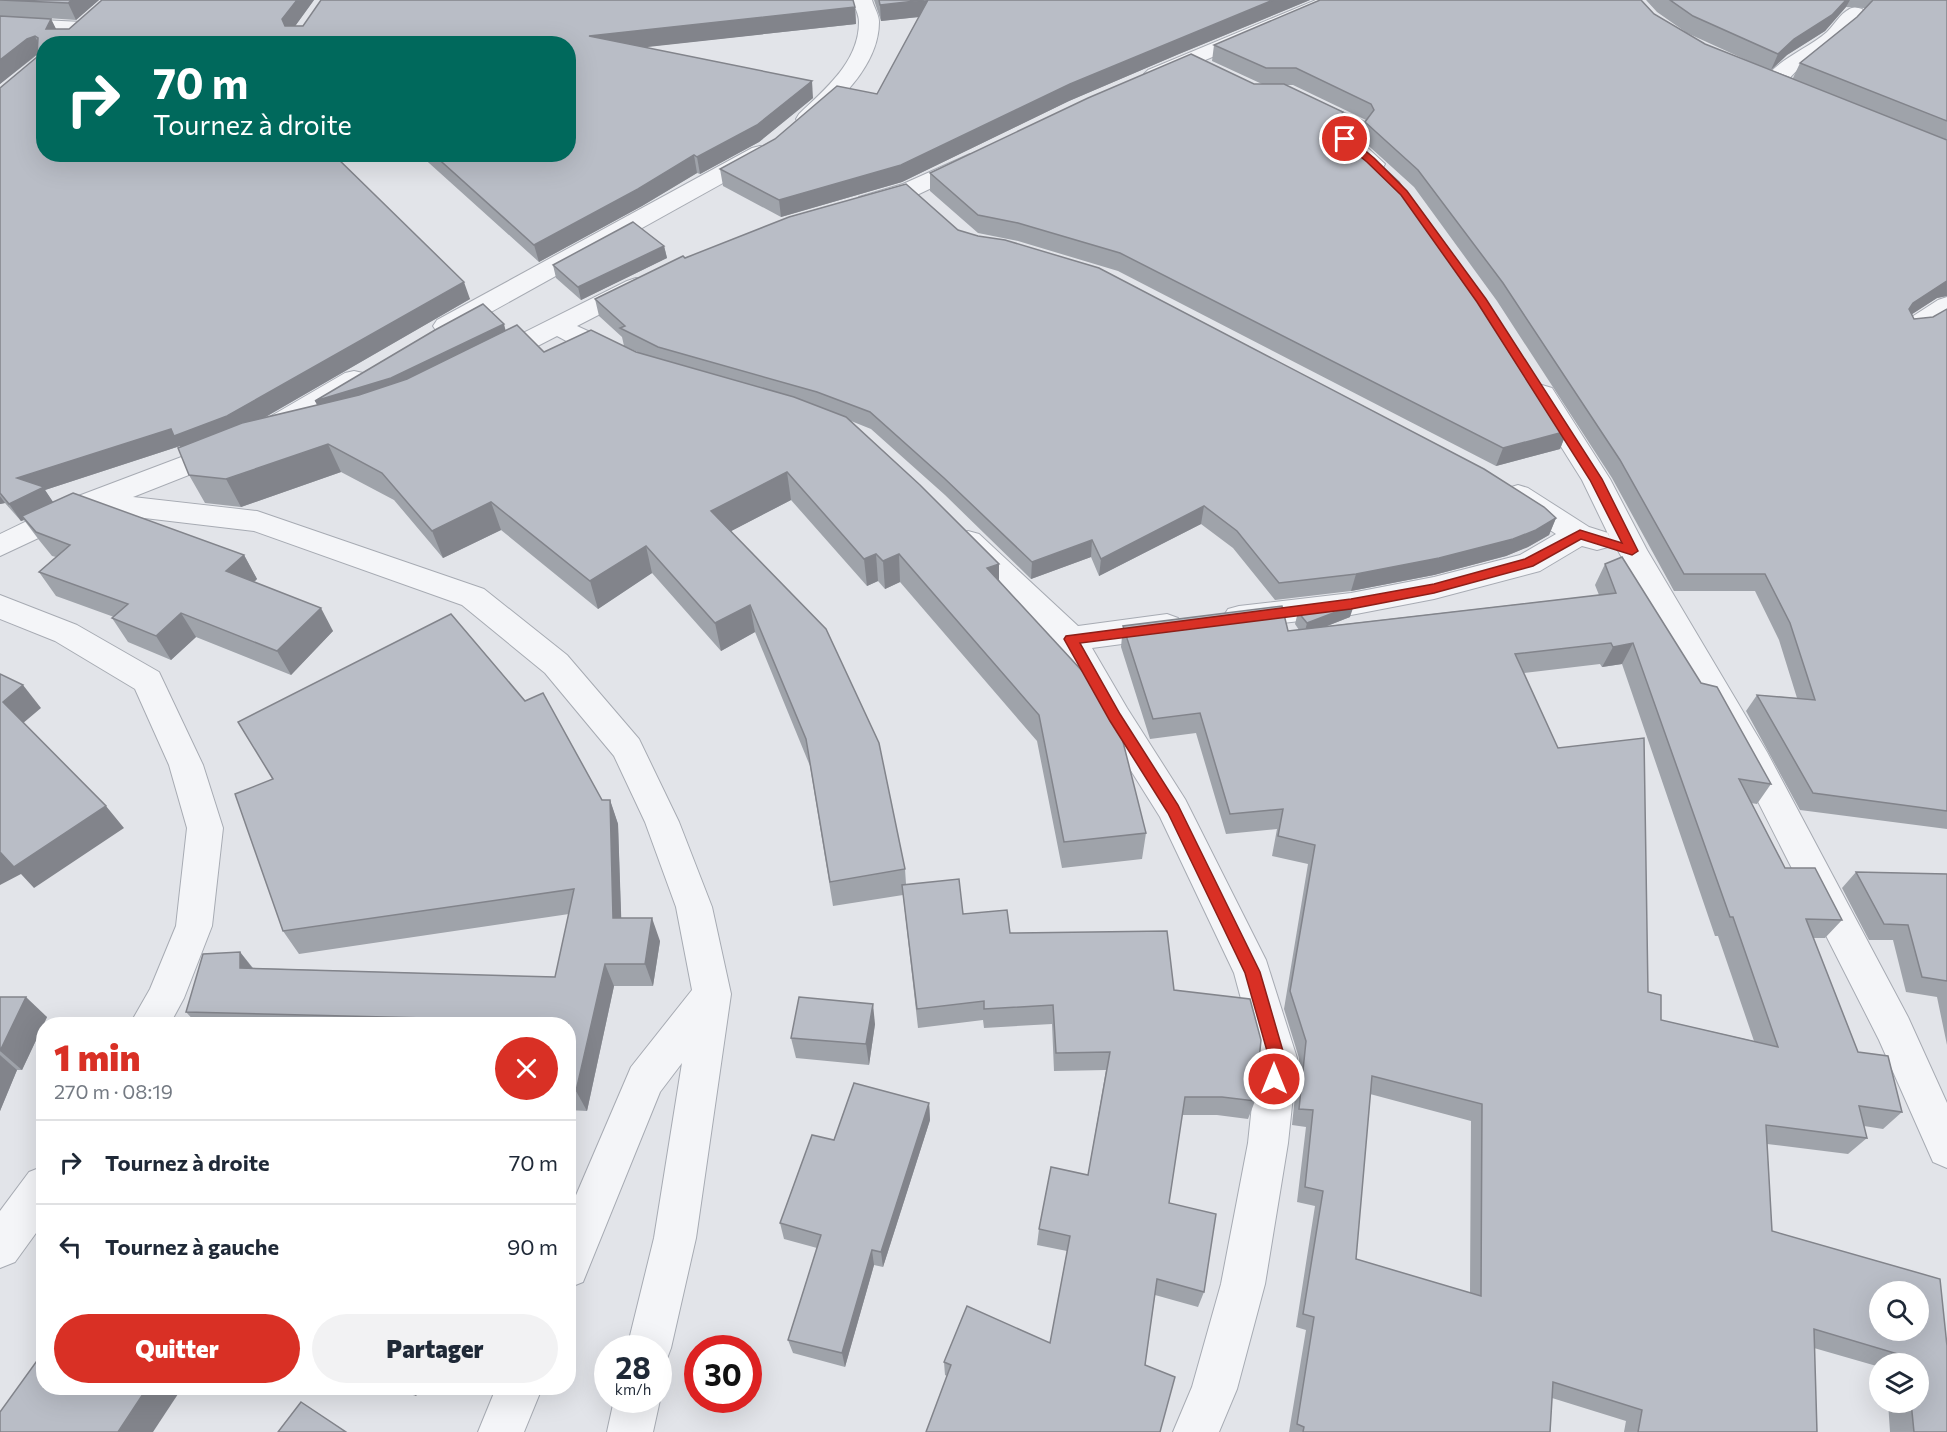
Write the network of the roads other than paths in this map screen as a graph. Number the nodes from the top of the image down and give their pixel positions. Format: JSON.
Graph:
{"nodes":[{"id":1,"x":862,"y":0,"type":"edge"},
{"id":2,"x":1333,"y":0,"type":"edge"},
{"id":3,"x":1855,"y":13,"type":"dead end"},
{"id":4,"x":98,"y":14,"type":"edge"},
{"id":5,"x":0,"y":24,"type":"edge"},
{"id":6,"x":82,"y":28,"type":"junction"},
{"id":7,"x":73,"y":36,"type":"edge"},
{"id":8,"x":1187,"y":60,"type":"junction"},
{"id":9,"x":1218,"y":75,"type":"edge"},
{"id":10,"x":1132,"y":84,"type":"edge"},
{"id":11,"x":1795,"y":91,"type":"edge"},
{"id":12,"x":1276,"y":93,"type":"edge"},
{"id":13,"x":984,"y":154,"type":"edge"},
{"id":14,"x":1396,"y":185,"type":"edge"},
{"id":15,"x":842,"y":209,"type":"edge"},
{"id":16,"x":654,"y":277,"type":"edge"},
{"id":17,"x":1947,"y":304,"type":"edge"},
{"id":18,"x":557,"y":326,"type":"junction"},
{"id":19,"x":1913,"y":328,"type":"edge"},
{"id":20,"x":429,"y":335,"type":"edge"},
{"id":21,"x":378,"y":365,"type":"edge"},
{"id":22,"x":642,"y":367,"type":"edge"},
{"id":23,"x":467,"y":371,"type":"edge"},
{"id":24,"x":1529,"y":374,"type":"edge"},
{"id":25,"x":326,"y":423,"type":"edge"},
{"id":26,"x":247,"y":442,"type":"junction"},
{"id":27,"x":1497,"y":482,"type":"edge"},
{"id":28,"x":91,"y":502,"type":"junction"},
{"id":29,"x":947,"y":519,"type":"edge"},
{"id":30,"x":1580,"y":534,"type":"junction"},
{"id":31,"x":0,"y":546,"type":"edge"},
{"id":32,"x":1632,"y":551,"type":"junction"},
{"id":33,"x":0,"y":606,"type":"edge"},
{"id":34,"x":1071,"y":639,"type":"junction"},
{"id":35,"x":712,"y":994,"type":"junction"},
{"id":36,"x":153,"y":1017,"type":"edge"},
{"id":37,"x":1947,"y":1148,"type":"edge"},
{"id":38,"x":36,"y":1196,"type":"edge"},
{"id":39,"x":0,"y":1247,"type":"edge"},
{"id":40,"x":576,"y":1248,"type":"edge"},
{"id":41,"x":652,"y":1335,"type":"edge"},
{"id":42,"x":516,"y":1395,"type":"edge"},
{"id":43,"x":634,"y":1413,"type":"edge"},
{"id":44,"x":501,"y":1432,"type":"edge"},
{"id":45,"x":630,"y":1432,"type":"edge"},
{"id":46,"x":1196,"y":1432,"type":"edge"}],
"edges":[{"from":1,"to":20,"type":"street"},
{"from":2,"to":8,"type":"street"},
{"from":3,"to":11,"type":"street"},
{"from":4,"to":6,"type":"street"},
{"from":5,"to":6,"type":"street"},
{"from":6,"to":7,"type":"street"},
{"from":8,"to":9,"type":"street"},
{"from":8,"to":10,"type":"street"},
{"from":12,"to":14,"type":"street"},
{"from":13,"to":15,"type":"street"},
{"from":16,"to":18,"type":"street"},
{"from":17,"to":19,"type":"street"},
{"from":18,"to":22,"type":"street"},
{"from":18,"to":23,"type":"street"},
{"from":21,"to":26,"type":"street"},
{"from":24,"to":32,"type":"street"},
{"from":25,"to":26,"type":"street"},
{"from":26,"to":28,"type":"street"},
{"from":27,"to":30,"type":"street"},
{"from":28,"to":31,"type":"street"},
{"from":28,"to":35,"type":"street"},
{"from":29,"to":34,"type":"street"},
{"from":30,"to":32,"type":"street"},
{"from":30,"to":34,"type":"street"},
{"from":32,"to":37,"type":"street"},
{"from":33,"to":36,"type":"street"},
{"from":34,"to":46,"type":"street"},
{"from":35,"to":40,"type":"street"},
{"from":35,"to":41,"type":"street"},
{"from":38,"to":39,"type":"street"},
{"from":42,"to":44,"type":"street"},
{"from":43,"to":45,"type":"street"}]}
